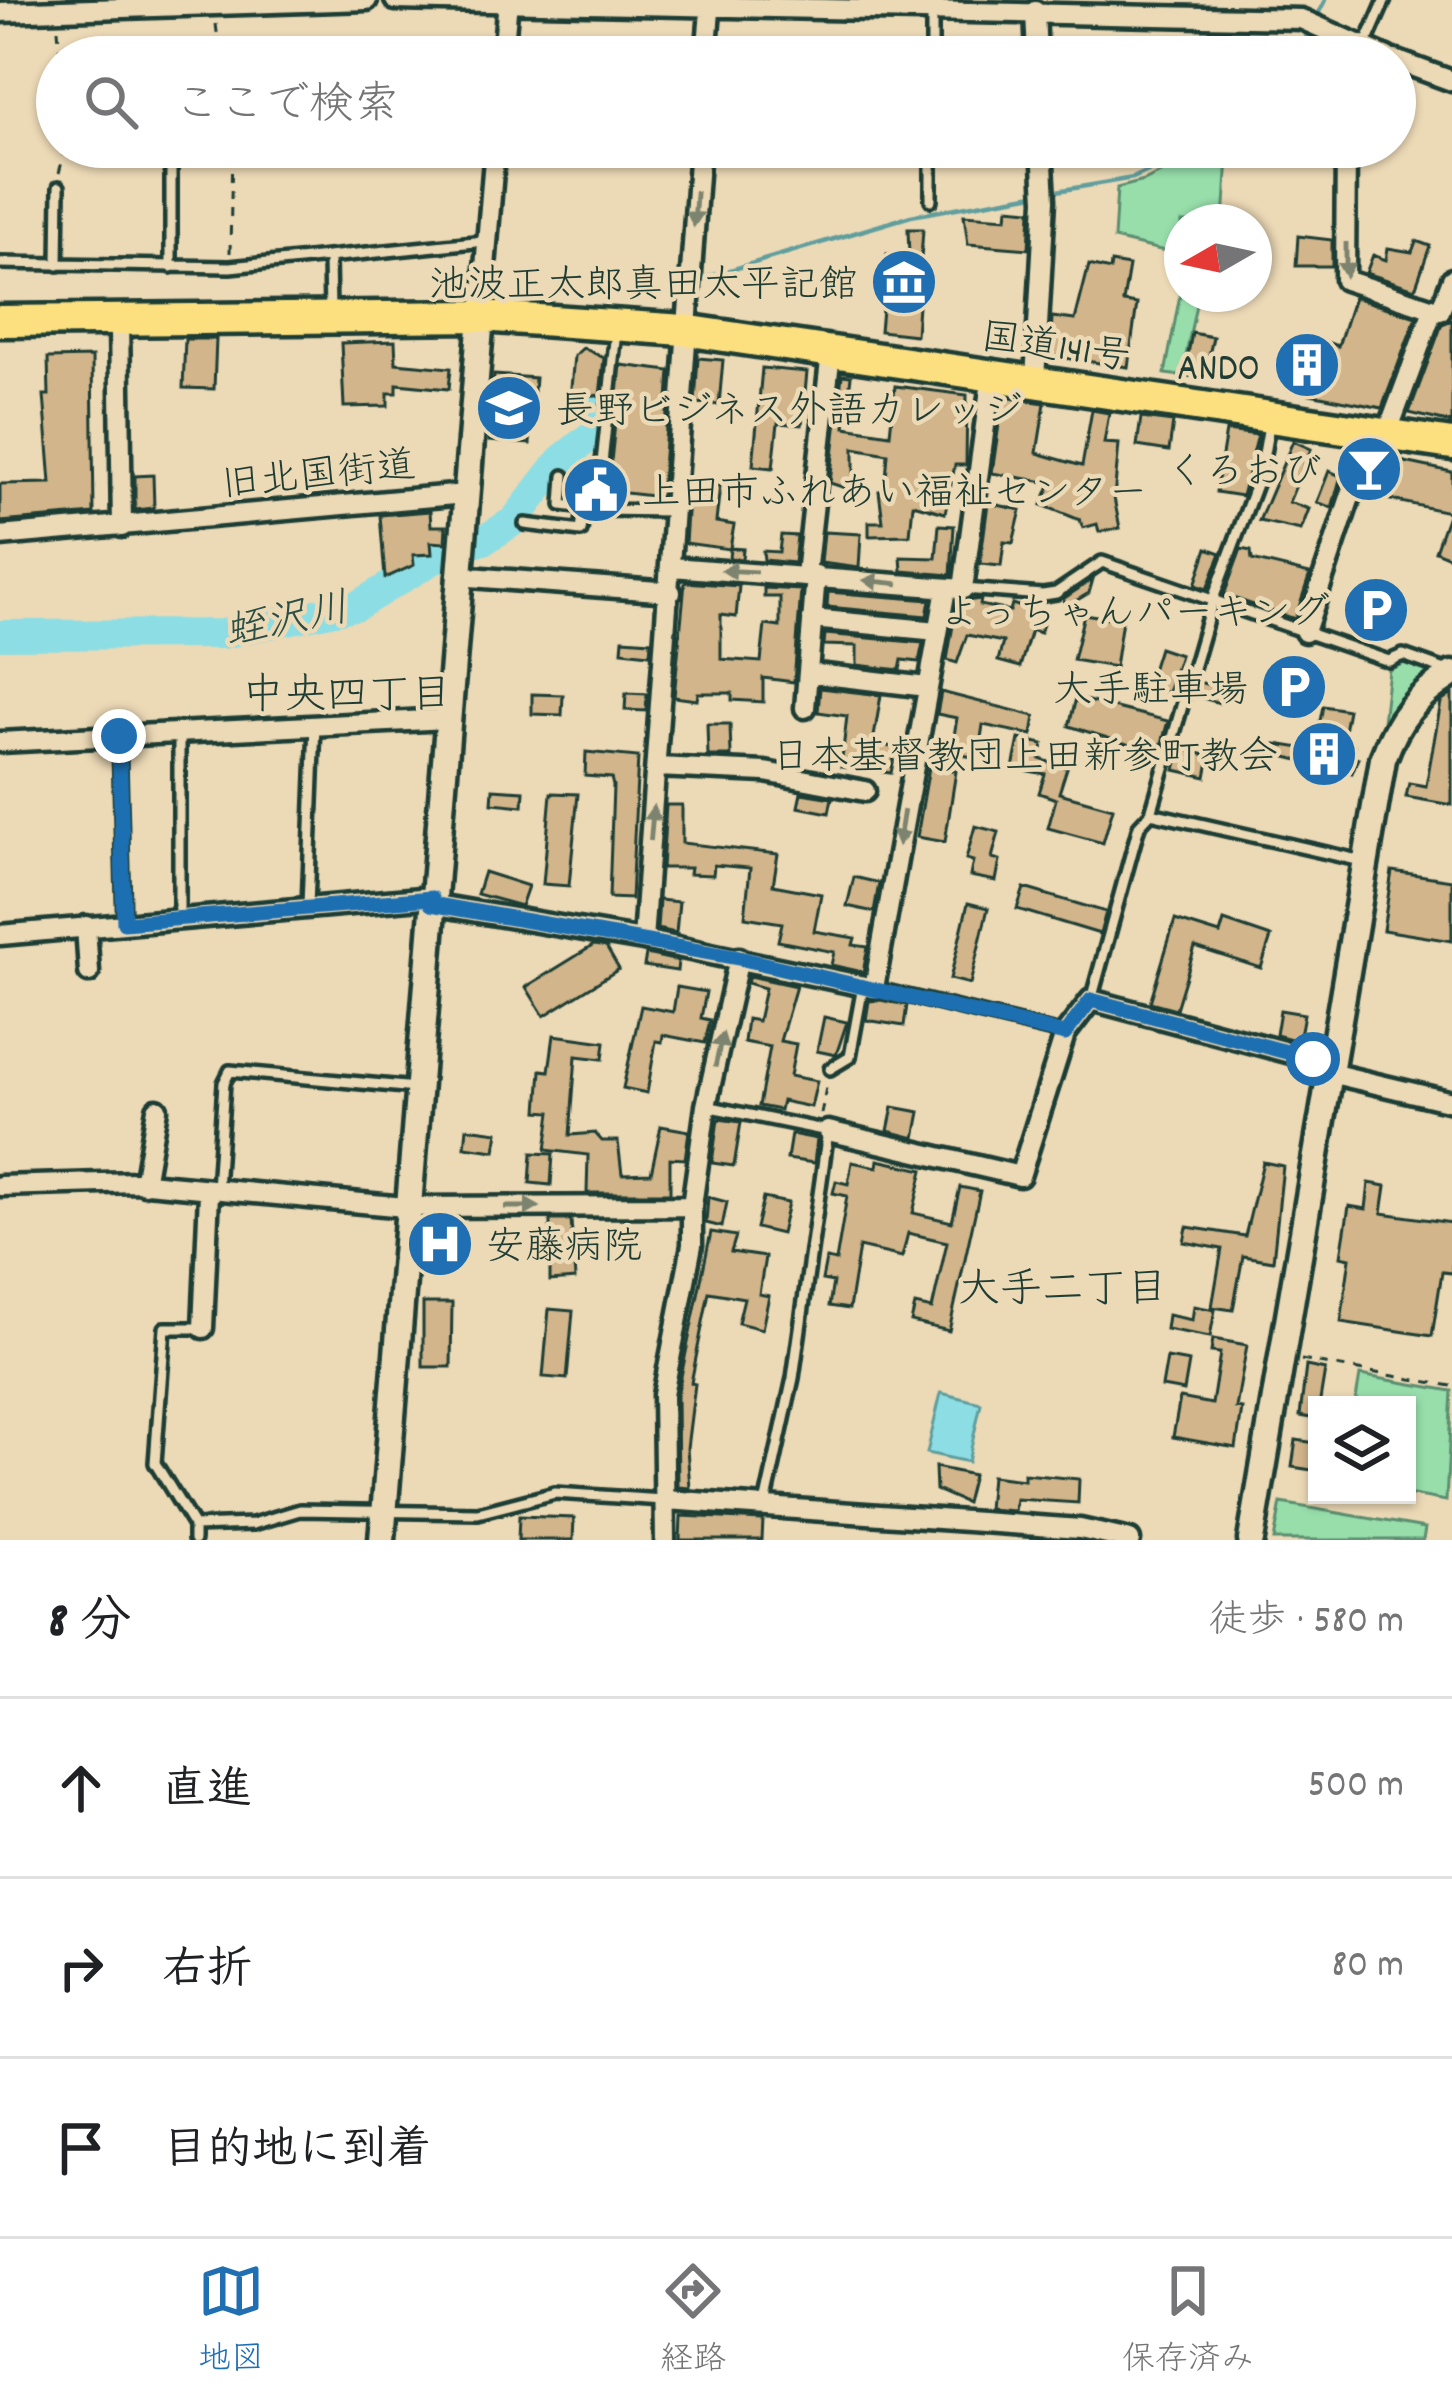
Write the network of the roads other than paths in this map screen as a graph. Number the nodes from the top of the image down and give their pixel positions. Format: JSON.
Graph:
{"nodes":[{"id":1,"x":367,"y":0,"type":"edge"},
{"id":2,"x":395,"y":0,"type":"edge"},
{"id":3,"x":1311,"y":0,"type":"edge"},
{"id":4,"x":1385,"y":0,"type":"edge"},
{"id":5,"x":299,"y":1,"type":"edge"},
{"id":6,"x":508,"y":1,"type":"edge"},
{"id":7,"x":711,"y":2,"type":"edge"},
{"id":8,"x":959,"y":4,"type":"edge"},
{"id":9,"x":932,"y":8,"type":"junction"},
{"id":10,"x":1035,"y":11,"type":"junction"},
{"id":11,"x":0,"y":12,"type":"edge"},
{"id":12,"x":1308,"y":23,"type":"junction"},
{"id":13,"x":505,"y":36,"type":"edge"},
{"id":14,"x":708,"y":36,"type":"edge"},
{"id":15,"x":932,"y":36,"type":"edge"},
{"id":16,"x":1036,"y":36,"type":"edge"},
{"id":17,"x":1332,"y":36,"type":"edge"},
{"id":18,"x":1367,"y":36,"type":"edge"},
{"id":19,"x":1416,"y":67,"type":"edge"},
{"id":20,"x":1452,"y":81,"type":"edge"},
{"id":21,"x":171,"y":168,"type":"edge"},
{"id":22,"x":493,"y":168,"type":"edge"},
{"id":23,"x":698,"y":168,"type":"edge"},
{"id":24,"x":931,"y":168,"type":"edge"},
{"id":25,"x":1043,"y":168,"type":"edge"},
{"id":26,"x":1346,"y":168,"type":"edge"},
{"id":27,"x":59,"y":187,"type":"road end"},
{"id":28,"x":931,"y":200,"type":"dead end"},
{"id":29,"x":487,"y":241,"type":"junction"},
{"id":30,"x":329,"y":258,"type":"junction"},
{"id":31,"x":0,"y":263,"type":"edge"},
{"id":32,"x":58,"y":265,"type":"junction"},
{"id":33,"x":170,"y":267,"type":"junction"},
{"id":34,"x":1452,"y":279,"type":"edge"},
{"id":35,"x":1433,"y":310,"type":"junction"},
{"id":36,"x":482,"y":316,"type":"junction"},
{"id":37,"x":330,"y":317,"type":"junction"},
{"id":38,"x":0,"y":321,"type":"edge"},
{"id":39,"x":119,"y":321,"type":"junction"},
{"id":40,"x":685,"y":321,"type":"junction"},
{"id":41,"x":617,"y":326,"type":"junction"},
{"id":42,"x":831,"y":352,"type":"junction"},
{"id":43,"x":992,"y":374,"type":"junction"},
{"id":44,"x":1035,"y":380,"type":"junction"},
{"id":45,"x":1271,"y":414,"type":"junction"},
{"id":46,"x":1376,"y":429,"type":"junction"},
{"id":47,"x":1452,"y":444,"type":"edge"},
{"id":48,"x":564,"y":476,"type":"dead end"},
{"id":49,"x":465,"y":494,"type":"junction"},
{"id":50,"x":584,"y":508,"type":"junction"},
{"id":51,"x":597,"y":510,"type":"junction"},
{"id":52,"x":673,"y":512,"type":"junction"},
{"id":53,"x":525,"y":524,"type":"dead end"},
{"id":54,"x":122,"y":527,"type":"junction"},
{"id":55,"x":0,"y":536,"type":"edge"},
{"id":56,"x":459,"y":559,"type":"junction"},
{"id":57,"x":672,"y":567,"type":"junction"},
{"id":58,"x":811,"y":575,"type":"junction"},
{"id":59,"x":954,"y":589,"type":"junction"},
{"id":60,"x":671,"y":592,"type":"junction"},
{"id":61,"x":1213,"y":599,"type":"junction"},
{"id":62,"x":812,"y":620,"type":"junction"},
{"id":63,"x":938,"y":632,"type":"junction"},
{"id":64,"x":1305,"y":632,"type":"junction"},
{"id":65,"x":1452,"y":673,"type":"edge"},
{"id":66,"x":808,"y":674,"type":"junction"},
{"id":67,"x":927,"y":687,"type":"junction"},
{"id":68,"x":805,"y":708,"type":"dead end"},
{"id":69,"x":447,"y":719,"type":"junction"},
{"id":70,"x":314,"y":724,"type":"junction"},
{"id":71,"x":179,"y":732,"type":"junction"},
{"id":72,"x":119,"y":736,"type":"junction"},
{"id":73,"x":0,"y":742,"type":"edge"},
{"id":74,"x":657,"y":766,"type":"junction"},
{"id":75,"x":866,"y":791,"type":"dead end"},
{"id":76,"x":1151,"y":813,"type":"junction"},
{"id":77,"x":1364,"y":862,"type":"junction"},
{"id":78,"x":431,"y":901,"type":"junction"},
{"id":79,"x":308,"y":906,"type":"junction"},
{"id":80,"x":179,"y":918,"type":"junction"},
{"id":81,"x":124,"y":923,"type":"junction"},
{"id":82,"x":86,"y":926,"type":"junction"},
{"id":83,"x":0,"y":934,"type":"edge"},
{"id":84,"x":643,"y":940,"type":"junction"},
{"id":85,"x":739,"y":958,"type":"junction"},
{"id":86,"x":89,"y":972,"type":"dead end"},
{"id":87,"x":868,"y":987,"type":"junction"},
{"id":88,"x":1091,"y":1000,"type":"junction"},
{"id":89,"x":1065,"y":1034,"type":"junction"},
{"id":90,"x":830,"y":1069,"type":"road end"},
{"id":91,"x":1330,"y":1073,"type":"junction"},
{"id":92,"x":416,"y":1088,"type":"junction"},
{"id":93,"x":1452,"y":1102,"type":"edge"},
{"id":94,"x":706,"y":1106,"type":"junction"},
{"id":95,"x":158,"y":1109,"type":"dead end"},
{"id":96,"x":824,"y":1129,"type":"junction"},
{"id":97,"x":144,"y":1184,"type":"junction"},
{"id":98,"x":0,"y":1186,"type":"edge"},
{"id":99,"x":213,"y":1194,"type":"junction"},
{"id":100,"x":692,"y":1206,"type":"junction"},
{"id":101,"x":405,"y":1208,"type":"junction"},
{"id":102,"x":203,"y":1328,"type":"joint"},
{"id":103,"x":667,"y":1501,"type":"junction"},
{"id":104,"x":765,"y":1504,"type":"junction"},
{"id":105,"x":385,"y":1513,"type":"junction"},
{"id":106,"x":194,"y":1526,"type":"junction"},
{"id":107,"x":1079,"y":1534,"type":"edge"},
{"id":108,"x":194,"y":1540,"type":"edge"},
{"id":109,"x":382,"y":1540,"type":"edge"},
{"id":110,"x":665,"y":1540,"type":"edge"},
{"id":111,"x":1130,"y":1540,"type":"edge"},
{"id":112,"x":1251,"y":1540,"type":"edge"}],
"edges":[{"from":1,"to":5,"type":"street"},
{"from":2,"to":6,"type":"street"},
{"from":3,"to":12,"type":"street"},
{"from":4,"to":18,"type":"lane"},
{"from":5,"to":11,"type":"street"},
{"from":6,"to":7,"type":"street"},
{"from":6,"to":13,"type":"street"},
{"from":7,"to":9,"type":"street"},
{"from":7,"to":14,"type":"street"},
{"from":8,"to":9,"type":"street"},
{"from":8,"to":10,"type":"street"},
{"from":9,"to":15,"type":"lane"},
{"from":10,"to":12,"type":"street"},
{"from":10,"to":16,"type":"street"},
{"from":12,"to":17,"type":"street"},
{"from":19,"to":20,"type":"street"},
{"from":21,"to":33,"type":"lane"},
{"from":22,"to":29,"type":"street"},
{"from":23,"to":40,"type":"street","one_way":true},
{"from":24,"to":28,"type":"lane"},
{"from":25,"to":44,"type":"street"},
{"from":26,"to":35,"type":"street","one_way":true},
{"from":27,"to":32,"type":"lane"},
{"from":29,"to":30,"type":"lane"},
{"from":29,"to":36,"type":"street"},
{"from":30,"to":33,"type":"lane"},
{"from":30,"to":37,"type":"lane"},
{"from":31,"to":32,"type":"lane"},
{"from":32,"to":33,"type":"lane"},
{"from":34,"to":35,"type":"street"},
{"from":35,"to":46,"type":"street"},
{"from":36,"to":37,"type":"highway","name":"国道141号"},
{"from":36,"to":41,"type":"highway","name":"国道141号"},
{"from":36,"to":49,"type":"street","name":"旧北国街道"},
{"from":37,"to":39,"type":"highway","name":"国道141号"},
{"from":38,"to":39,"type":"highway","name":"国道141号"},
{"from":39,"to":54,"type":"street"},
{"from":40,"to":41,"type":"highway","name":"国道141号"},
{"from":40,"to":42,"type":"highway","name":"国道141号"},
{"from":40,"to":52,"type":"street"},
{"from":41,"to":51,"type":"lane"},
{"from":42,"to":43,"type":"highway","name":"国道141号"},
{"from":42,"to":58,"type":"street"},
{"from":43,"to":44,"type":"highway","name":"国道141号"},
{"from":43,"to":59,"type":"street"},
{"from":44,"to":45,"type":"highway","name":"国道141号"},
{"from":45,"to":46,"type":"highway","name":"国道141号"},
{"from":45,"to":61,"type":"lane"},
{"from":46,"to":47,"type":"highway","name":"国道141号"},
{"from":46,"to":64,"type":"street"},
{"from":48,"to":50,"type":"lane"},
{"from":49,"to":54,"type":"street","name":"旧北国街道"},
{"from":49,"to":56,"type":"street"},
{"from":50,"to":51,"type":"lane"},
{"from":50,"to":53,"type":"lane"},
{"from":51,"to":52,"type":"lane"},
{"from":52,"to":57,"type":"street"},
{"from":54,"to":55,"type":"street","name":"旧北国街道"},
{"from":56,"to":60,"type":"street"},
{"from":56,"to":69,"type":"street"},
{"from":58,"to":57,"type":"street","one_way":true},
{"from":57,"to":60,"type":"street"},
{"from":59,"to":58,"type":"street","one_way":true},
{"from":58,"to":62,"type":"street"},
{"from":59,"to":61,"type":"lane"},
{"from":59,"to":63,"type":"street"},
{"from":60,"to":74,"type":"street"},
{"from":61,"to":64,"type":"lane"},
{"from":61,"to":76,"type":"lane"},
{"from":62,"to":63,"type":"street"},
{"from":62,"to":66,"type":"street"},
{"from":63,"to":67,"type":"street"},
{"from":64,"to":65,"type":"lane"},
{"from":65,"to":77,"type":"street"},
{"from":66,"to":67,"type":"street"},
{"from":66,"to":68,"type":"street"},
{"from":67,"to":87,"type":"street","one_way":true},
{"from":69,"to":70,"type":"street"},
{"from":69,"to":78,"type":"street"},
{"from":70,"to":71,"type":"street"},
{"from":70,"to":79,"type":"lane"},
{"from":71,"to":72,"type":"street"},
{"from":71,"to":80,"type":"lane"},
{"from":72,"to":73,"type":"street"},
{"from":72,"to":81,"type":"lane"},
{"from":74,"to":75,"type":"street"},
{"from":84,"to":74,"type":"street","one_way":true},
{"from":76,"to":77,"type":"lane"},
{"from":76,"to":88,"type":"lane"},
{"from":77,"to":91,"type":"street"},
{"from":78,"to":79,"type":"street"},
{"from":78,"to":84,"type":"street"},
{"from":78,"to":92,"type":"street"},
{"from":79,"to":80,"type":"street"},
{"from":80,"to":81,"type":"street"},
{"from":81,"to":82,"type":"street"},
{"from":82,"to":83,"type":"street"},
{"from":82,"to":86,"type":"street"},
{"from":84,"to":85,"type":"street"},
{"from":85,"to":87,"type":"street"},
{"from":94,"to":85,"type":"street","one_way":true},
{"from":87,"to":89,"type":"lane"},
{"from":87,"to":90,"type":"lane"},
{"from":88,"to":89,"type":"street"},
{"from":88,"to":91,"type":"street"},
{"from":89,"to":96,"type":"street"},
{"from":91,"to":93,"type":"street"},
{"from":91,"to":112,"type":"street"},
{"from":92,"to":99,"type":"lane"},
{"from":92,"to":101,"type":"street"},
{"from":94,"to":96,"type":"lane"},
{"from":94,"to":100,"type":"street"},
{"from":95,"to":97,"type":"street"},
{"from":96,"to":104,"type":"lane"},
{"from":97,"to":98,"type":"street"},
{"from":97,"to":99,"type":"street"},
{"from":99,"to":101,"type":"street"},
{"from":99,"to":102,"type":"street"},
{"from":101,"to":100,"type":"street","one_way":true},
{"from":100,"to":103,"type":"street"},
{"from":101,"to":105,"type":"street"},
{"from":102,"to":106,"type":"lane"},
{"from":103,"to":104,"type":"street"},
{"from":103,"to":105,"type":"lane"},
{"from":103,"to":110,"type":"street"},
{"from":104,"to":107,"type":"street"},
{"from":105,"to":106,"type":"lane"},
{"from":105,"to":109,"type":"street"},
{"from":106,"to":108,"type":"lane"},
{"from":107,"to":111,"type":"street"}]}
